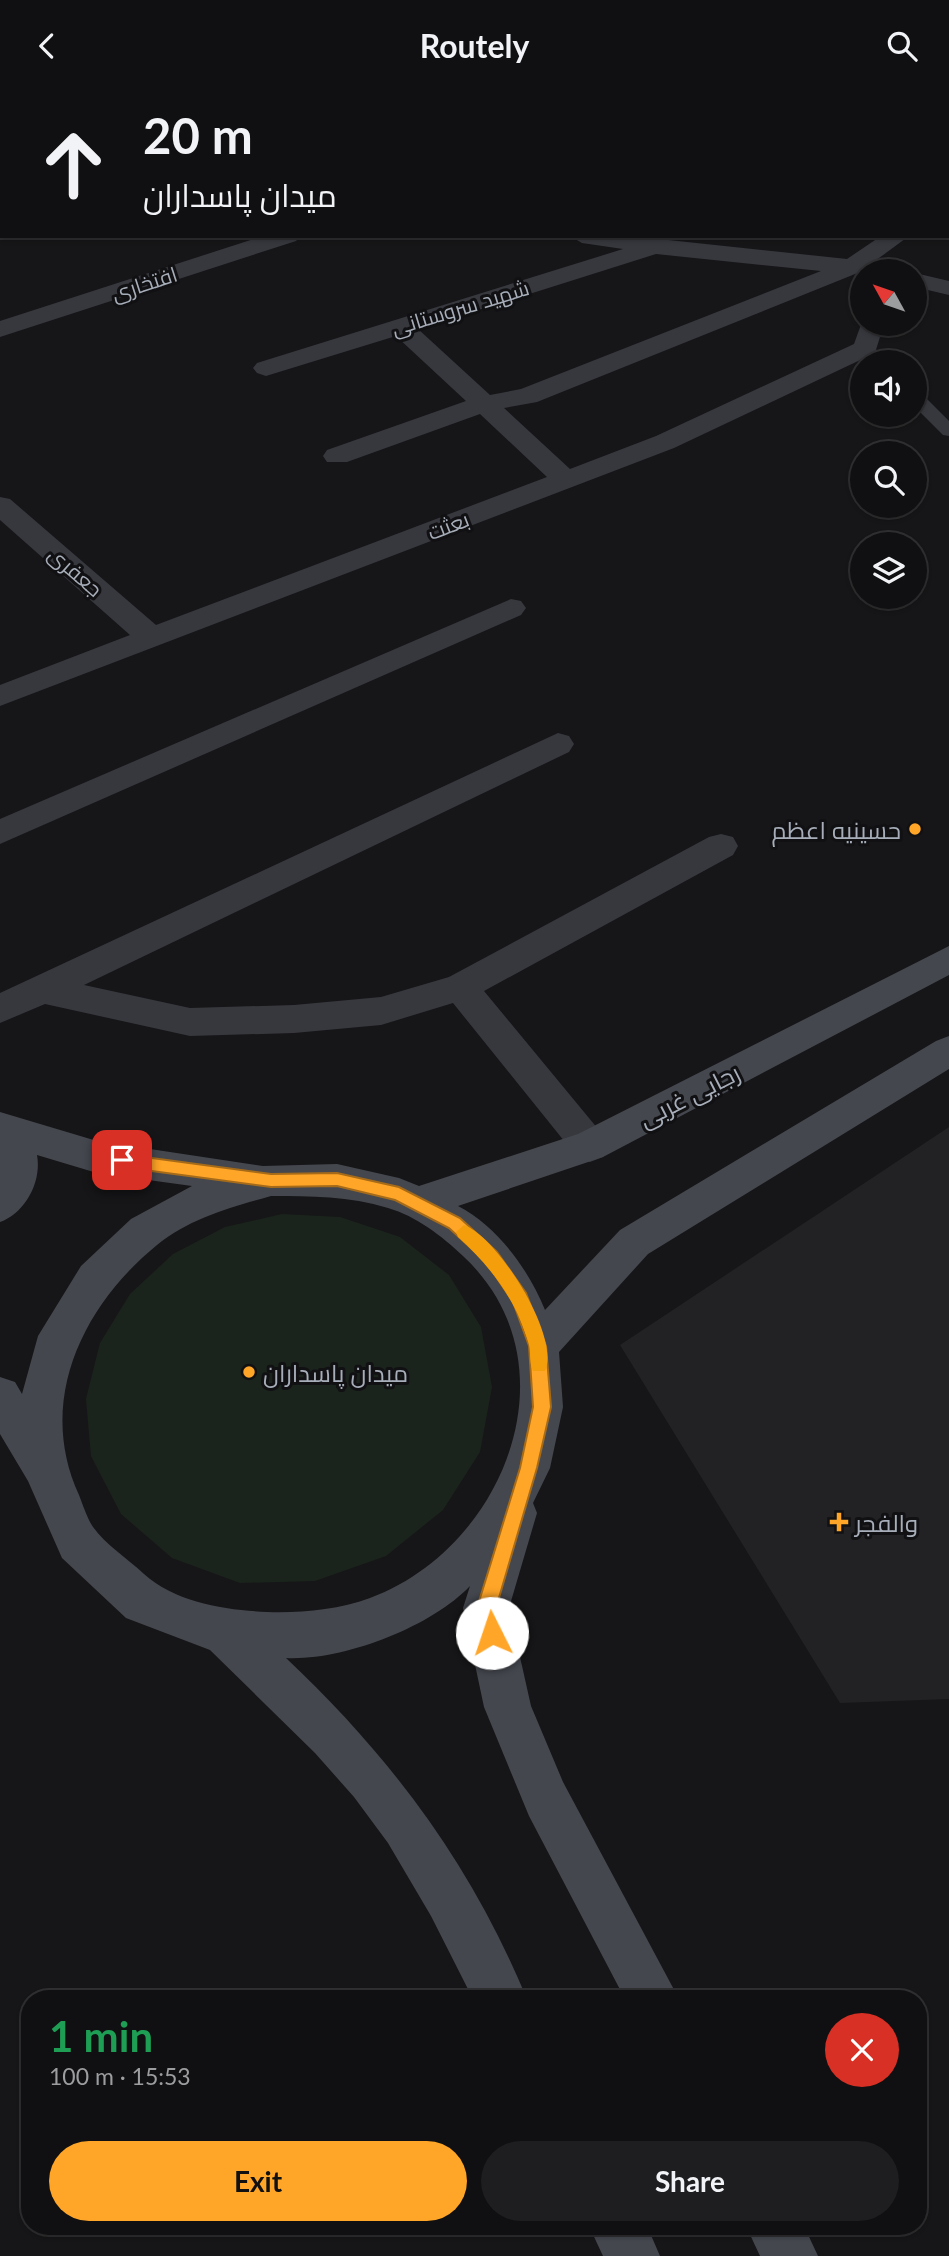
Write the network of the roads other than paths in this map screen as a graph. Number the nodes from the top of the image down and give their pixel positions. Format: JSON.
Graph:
{"nodes":[{"id":1,"x":282,"y":238,"type":"edge"},
{"id":2,"x":595,"y":238,"type":"edge"},
{"id":3,"x":895,"y":238,"type":"edge"},
{"id":4,"x":836,"y":246,"type":"dead end"},
{"id":5,"x":655,"y":247,"type":"junction"},
{"id":6,"x":877,"y":259,"type":"edge"},
{"id":7,"x":850,"y":262,"type":"edge"},
{"id":8,"x":850,"y":274,"type":"edge"},
{"id":9,"x":850,"y":281,"type":"edge"},
{"id":10,"x":928,"y":284,"type":"edge"},
{"id":11,"x":949,"y":288,"type":"edge"},
{"id":12,"x":400,"y":326,"type":"junction"},
{"id":13,"x":0,"y":330,"type":"edge"},
{"id":14,"x":873,"y":345,"type":"edge"},
{"id":15,"x":266,"y":368,"type":"dead end"},
{"id":16,"x":481,"y":404,"type":"junction"},
{"id":17,"x":927,"y":409,"type":"edge"},
{"id":18,"x":949,"y":431,"type":"edge"},
{"id":19,"x":337,"y":456,"type":"dead end"},
{"id":20,"x":566,"y":480,"type":"junction"},
{"id":21,"x":0,"y":505,"type":"edge"},
{"id":22,"x":512,"y":608,"type":"dead end"},
{"id":23,"x":152,"y":638,"type":"junction"},
{"id":24,"x":0,"y":696,"type":"edge"},
{"id":25,"x":558,"y":744,"type":"dead end"},
{"id":26,"x":0,"y":832,"type":"edge"},
{"id":27,"x":721,"y":846,"type":"dead end"},
{"id":28,"x":949,"y":959,"type":"edge"},
{"id":29,"x":460,"y":987,"type":"junction"},
{"id":30,"x":41,"y":989,"type":"junction"},
{"id":31,"x":0,"y":1009,"type":"edge"},
{"id":32,"x":949,"y":1051,"type":"edge"},
{"id":33,"x":2,"y":1129,"type":"edge"},
{"id":34,"x":590,"y":1146,"type":"junction"},
{"id":35,"x":271,"y":1180,"type":"junction"},
{"id":36,"x":417,"y":1203,"type":"junction"},
{"id":37,"x":0,"y":1205,"type":"edge"},
{"id":38,"x":538,"y":1346,"type":"junction"},
{"id":39,"x":0,"y":1396,"type":"edge"},
{"id":40,"x":528,"y":1468,"type":"junction"},
{"id":41,"x":45,"y":1469,"type":"junction"},
{"id":42,"x":225,"y":1633,"type":"junction"},
{"id":43,"x":496,"y":1990,"type":"edge"},
{"id":44,"x":648,"y":1990,"type":"edge"},
{"id":45,"x":622,"y":2235,"type":"edge"},
{"id":46,"x":779,"y":2235,"type":"edge"},
{"id":47,"x":632,"y":2256,"type":"edge"},
{"id":48,"x":790,"y":2256,"type":"edge"}],
"edges":[{"from":1,"to":13,"type":"street","name":"افتخاری"},
{"from":2,"to":5,"type":"street"},
{"from":3,"to":6,"type":"street"},
{"from":4,"to":7,"type":"street"},
{"from":5,"to":8,"type":"street"},
{"from":5,"to":12,"type":"street","name":"شهید سروستانی"},
{"from":9,"to":16,"type":"street"},
{"from":10,"to":11,"type":"street"},
{"from":12,"to":15,"type":"street","name":"شهید سروستانی"},
{"from":12,"to":16,"type":"street"},
{"from":14,"to":20,"type":"street","name":"بعثت"},
{"from":16,"to":19,"type":"street"},
{"from":16,"to":20,"type":"street"},
{"from":17,"to":18,"type":"lane"},
{"from":20,"to":23,"type":"street","name":"بعثت"},
{"from":21,"to":23,"type":"street","name":"جعفری"},
{"from":22,"to":26,"type":"street"},
{"from":23,"to":24,"type":"street","name":"بعثت"},
{"from":25,"to":30,"type":"street"},
{"from":27,"to":29,"type":"street"},
{"from":28,"to":34,"type":"main road","name":"رجایی غربی"},
{"from":29,"to":30,"type":"street"},
{"from":29,"to":34,"type":"street"},
{"from":30,"to":31,"type":"street"},
{"from":32,"to":38,"type":"main road"},
{"from":33,"to":35,"type":"main road"},
{"from":33,"to":37,"type":"main road"},
{"from":34,"to":36,"type":"main road","name":"رجایی غربی"},
{"from":35,"to":36,"type":"main road"},
{"from":35,"to":41,"type":"main road"},
{"from":36,"to":38,"type":"main road"},
{"from":38,"to":40,"type":"main road"},
{"from":39,"to":41,"type":"main road"},
{"from":40,"to":42,"type":"main road"},
{"from":40,"to":44,"type":"main road"},
{"from":41,"to":42,"type":"main road"},
{"from":42,"to":43,"type":"main road"},
{"from":45,"to":47,"type":"main road"},
{"from":46,"to":48,"type":"main road"}]}
